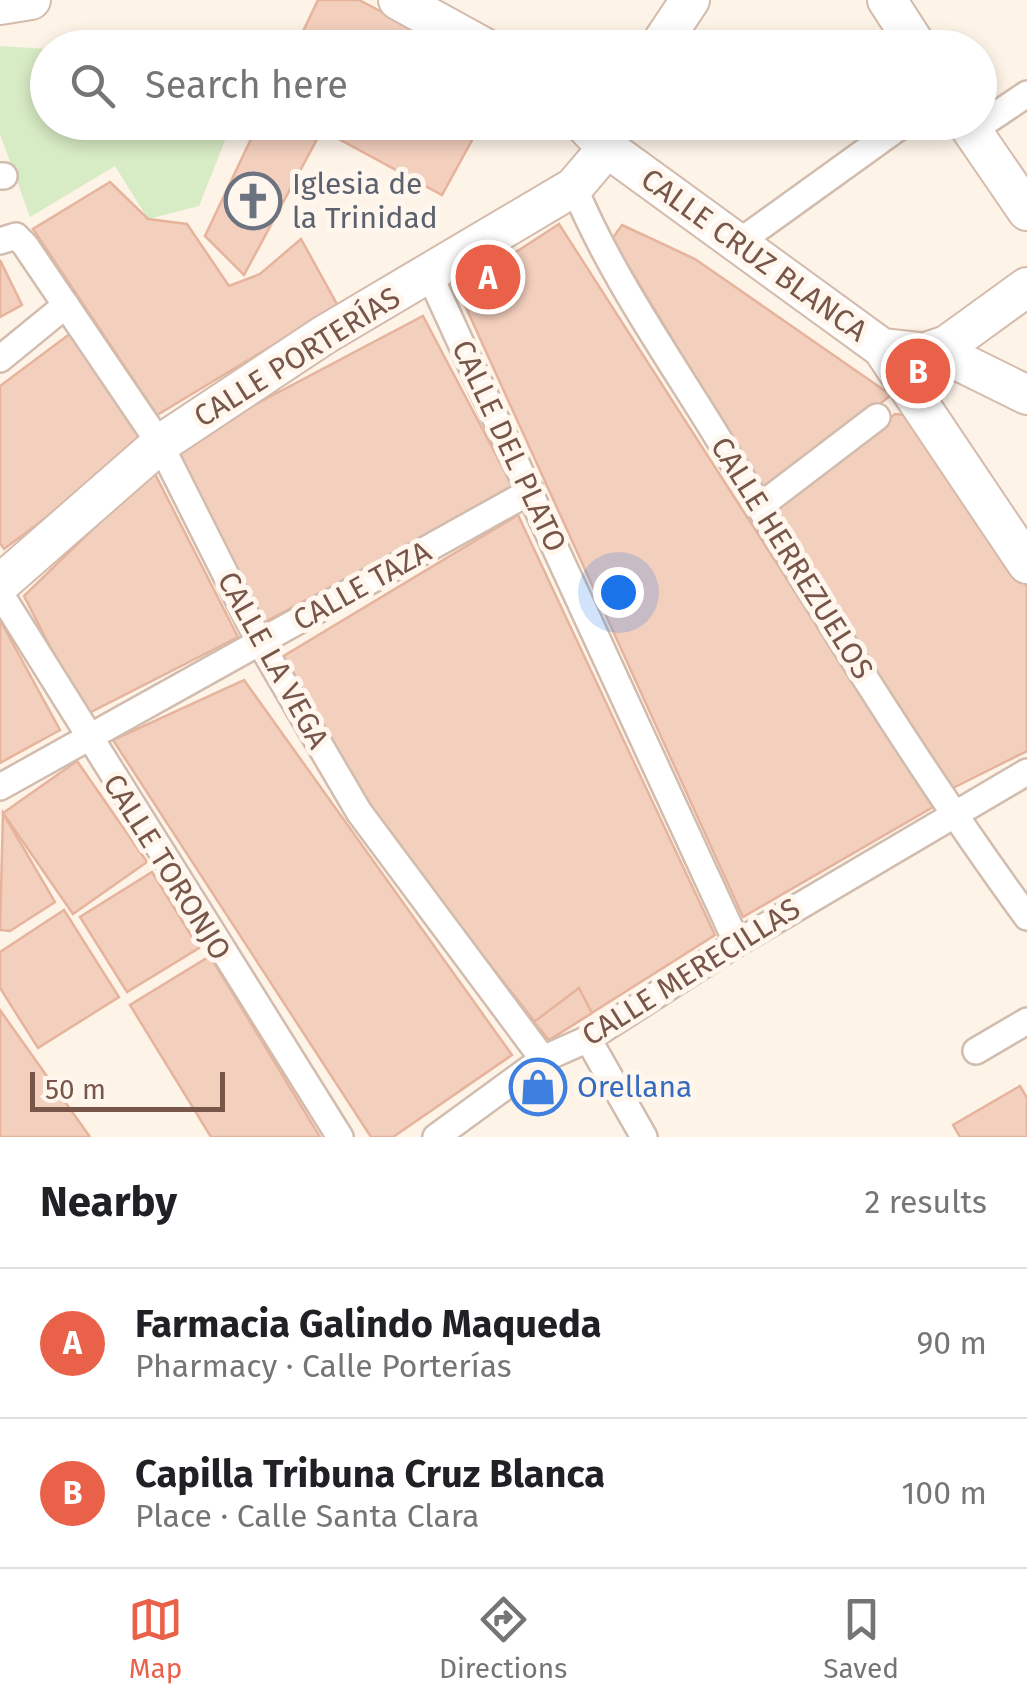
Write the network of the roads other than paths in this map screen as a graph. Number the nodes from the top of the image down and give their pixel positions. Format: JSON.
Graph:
{"nodes":[{"id":1,"x":31,"y":0,"type":"edge"},
{"id":2,"x":398,"y":0,"type":"edge"},
{"id":3,"x":690,"y":0,"type":"edge"},
{"id":4,"x":887,"y":0,"type":"edge"},
{"id":5,"x":0,"y":5,"type":"edge"},
{"id":6,"x":452,"y":30,"type":"edge"},
{"id":7,"x":670,"y":30,"type":"edge"},
{"id":8,"x":906,"y":30,"type":"edge"},
{"id":9,"x":1027,"y":94,"type":"edge"},
{"id":10,"x":997,"y":111,"type":"edge"},
{"id":11,"x":596,"y":140,"type":"edge"},
{"id":12,"x":608,"y":140,"type":"edge"},
{"id":13,"x":881,"y":140,"type":"edge"},
{"id":14,"x":978,"y":140,"type":"edge"},
{"id":15,"x":574,"y":188,"type":"junction"},
{"id":16,"x":1027,"y":211,"type":"edge"},
{"id":17,"x":13,"y":243,"type":"edge"},
{"id":18,"x":738,"y":243,"type":"junction"},
{"id":19,"x":430,"y":276,"type":"junction"},
{"id":20,"x":1027,"y":288,"type":"edge"},
{"id":21,"x":66,"y":306,"type":"junction"},
{"id":22,"x":0,"y":359,"type":"edge"},
{"id":23,"x":913,"y":367,"type":"junction"},
{"id":24,"x":1027,"y":395,"type":"edge"},
{"id":25,"x":877,"y":417,"type":"dead end"},
{"id":26,"x":160,"y":444,"type":"junction"},
{"id":27,"x":531,"y":491,"type":"junction"},
{"id":28,"x":759,"y":508,"type":"junction"},
{"id":29,"x":1027,"y":564,"type":"edge"},
{"id":30,"x":0,"y":584,"type":"edge"},
{"id":31,"x":0,"y":594,"type":"edge"},
{"id":32,"x":260,"y":643,"type":"junction"},
{"id":33,"x":87,"y":738,"type":"junction"},
{"id":34,"x":1027,"y":772,"type":"edge"},
{"id":35,"x":0,"y":787,"type":"edge"},
{"id":36,"x":952,"y":814,"type":"junction"},
{"id":37,"x":1027,"y":917,"type":"edge"},
{"id":38,"x":737,"y":943,"type":"junction"},
{"id":39,"x":1027,"y":1022,"type":"edge"},
{"id":40,"x":588,"y":1039,"type":"junction"},
{"id":41,"x":976,"y":1051,"type":"dead end"},
{"id":42,"x":543,"y":1059,"type":"junction"},
{"id":43,"x":340,"y":1137,"type":"edge"},
{"id":44,"x":436,"y":1137,"type":"edge"},
{"id":45,"x":644,"y":1137,"type":"edge"}],
"edges":[{"from":1,"to":5,"type":"street"},
{"from":2,"to":6,"type":"street"},
{"from":3,"to":7,"type":"street"},
{"from":4,"to":8,"type":"street"},
{"from":9,"to":10,"type":"street"},
{"from":11,"to":15,"type":"street","name":"CALLE PORTERÍAS"},
{"from":12,"to":18,"type":"street","name":"CALLE CRUZ BLANCA"},
{"from":13,"to":18,"type":"street"},
{"from":14,"to":16,"type":"street"},
{"from":15,"to":19,"type":"street","name":"CALLE PORTERÍAS"},
{"from":15,"to":28,"type":"street","name":"CALLE HERREZUELOS"},
{"from":17,"to":21,"type":"street","name":"CALLE LA VEGA"},
{"from":18,"to":23,"type":"street","name":"CALLE CRUZ BLANCA"},
{"from":19,"to":26,"type":"street","name":"CALLE PORTERÍAS"},
{"from":19,"to":27,"type":"street","name":"CALLE DEL PLATO"},
{"from":20,"to":23,"type":"street"},
{"from":21,"to":22,"type":"street"},
{"from":21,"to":26,"type":"street","name":"CALLE LA VEGA"},
{"from":23,"to":24,"type":"street"},
{"from":23,"to":29,"type":"street"},
{"from":25,"to":28,"type":"street"},
{"from":26,"to":30,"type":"street","name":"CALLE PORTERÍAS"},
{"from":26,"to":32,"type":"street","name":"CALLE LA VEGA"},
{"from":27,"to":32,"type":"street","name":"CALLE TAZA"},
{"from":27,"to":38,"type":"street","name":"CALLE DEL PLATO"},
{"from":28,"to":36,"type":"street","name":"CALLE HERREZUELOS"},
{"from":31,"to":33,"type":"street","name":"CALLE TORONJO"},
{"from":32,"to":33,"type":"street","name":"CALLE TAZA"},
{"from":32,"to":42,"type":"street","name":"CALLE LA VEGA"},
{"from":33,"to":35,"type":"street","name":"CALLE TAZA"},
{"from":33,"to":43,"type":"street","name":"CALLE TORONJO"},
{"from":34,"to":36,"type":"street","name":"CALLE MERECILLAS"},
{"from":36,"to":37,"type":"street","name":"CALLE HERREZUELOS"},
{"from":36,"to":38,"type":"street","name":"CALLE MERECILLAS"},
{"from":38,"to":40,"type":"street","name":"CALLE MERECILLAS"},
{"from":39,"to":41,"type":"street"},
{"from":40,"to":42,"type":"street","name":"CALLE MERECILLAS"},
{"from":40,"to":45,"type":"street"},
{"from":42,"to":44,"type":"street","name":"CALLE MERECILLAS"}]}
